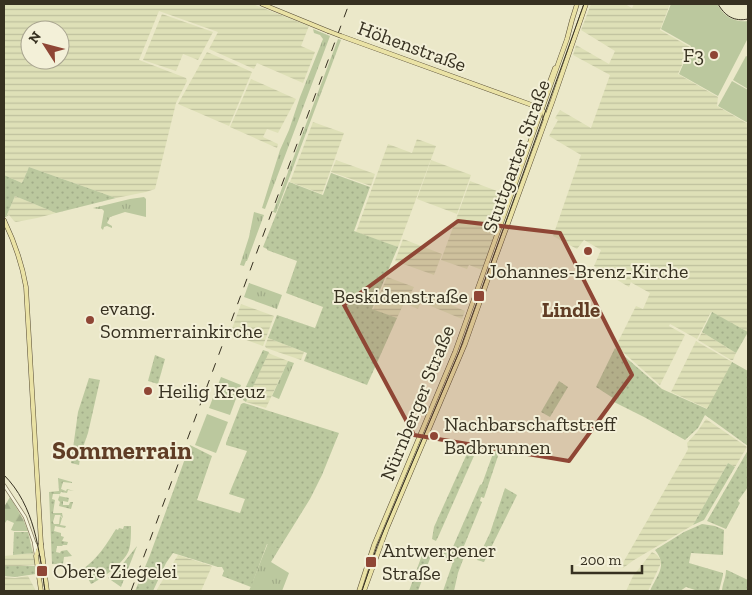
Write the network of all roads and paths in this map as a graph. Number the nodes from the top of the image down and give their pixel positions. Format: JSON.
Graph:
{"nodes":[{"id":1,"x":262,"y":4,"type":"edge"},
{"id":2,"x":577,"y":4,"type":"edge"},
{"id":3,"x":586,"y":4,"type":"edge"},
{"id":4,"x":551,"y":105,"type":"junction"},
{"id":5,"x":541,"y":108,"type":"junction"},
{"id":6,"x":545,"y":120,"type":"junction"},
{"id":7,"x":4,"y":220,"type":"edge"},
{"id":8,"x":501,"y":226,"type":"joint"},
{"id":9,"x":475,"y":318,"type":"joint"},
{"id":10,"x":467,"y":320,"type":"junction"},
{"id":11,"x":471,"y":328,"type":"junction"},
{"id":12,"x":464,"y":329,"type":"junction"},
{"id":13,"x":468,"y":337,"type":"junction"},
{"id":14,"x":4,"y":485,"type":"edge"},
{"id":15,"x":34,"y":542,"type":"junction"},
{"id":16,"x":41,"y":544,"type":"junction"},
{"id":17,"x":38,"y":551,"type":"junction"},
{"id":18,"x":36,"y":556,"type":"junction"},
{"id":19,"x":43,"y":559,"type":"junction"},
{"id":20,"x":41,"y":591,"type":"edge"},
{"id":21,"x":47,"y":591,"type":"edge"},
{"id":22,"x":359,"y":591,"type":"edge"},
{"id":23,"x":364,"y":591,"type":"edge"}],
"edges":[{"from":1,"to":5,"type":"main road","name":"Höhenstraße","bridge":true},
{"from":2,"to":5,"type":"main road","name":"Stuttgarter Straße"},
{"from":3,"to":4,"type":"main road","name":"Stuttgarter Straße"},
{"from":4,"to":5,"type":"main road"},
{"from":4,"to":6,"type":"main road","name":"Stuttgarter Straße"},
{"from":5,"to":6,"type":"main road"},
{"from":5,"to":8,"type":"main road","name":"Stuttgarter Straße"},
{"from":6,"to":9,"type":"main road","name":"Stuttgarter Straße"},
{"from":7,"to":16,"type":"main road"},
{"from":8,"to":10,"type":"main road","name":"Nürnberger Straße"},
{"from":9,"to":11,"type":"main road","name":"Nürnberger Straße"},
{"from":10,"to":11,"type":"main road"},
{"from":10,"to":12,"type":"main road","name":"Nürnberger Straße"},
{"from":11,"to":13,"type":"main road","name":"Nürnberger Straße"},
{"from":12,"to":13,"type":"main road"},
{"from":12,"to":22,"type":"main road","name":"Nürnberger Straße"},
{"from":13,"to":23,"type":"main road","name":"Nürnberger Straße"},
{"from":14,"to":15,"type":"street"},
{"from":15,"to":17,"type":"street"},
{"from":15,"to":18,"type":"street"},
{"from":16,"to":17,"type":"main road"},
{"from":16,"to":19,"type":"main road"},
{"from":17,"to":18,"type":"main road"},
{"from":17,"to":19,"type":"street"},
{"from":18,"to":20,"type":"main road"},
{"from":19,"to":21,"type":"main road"}]}
